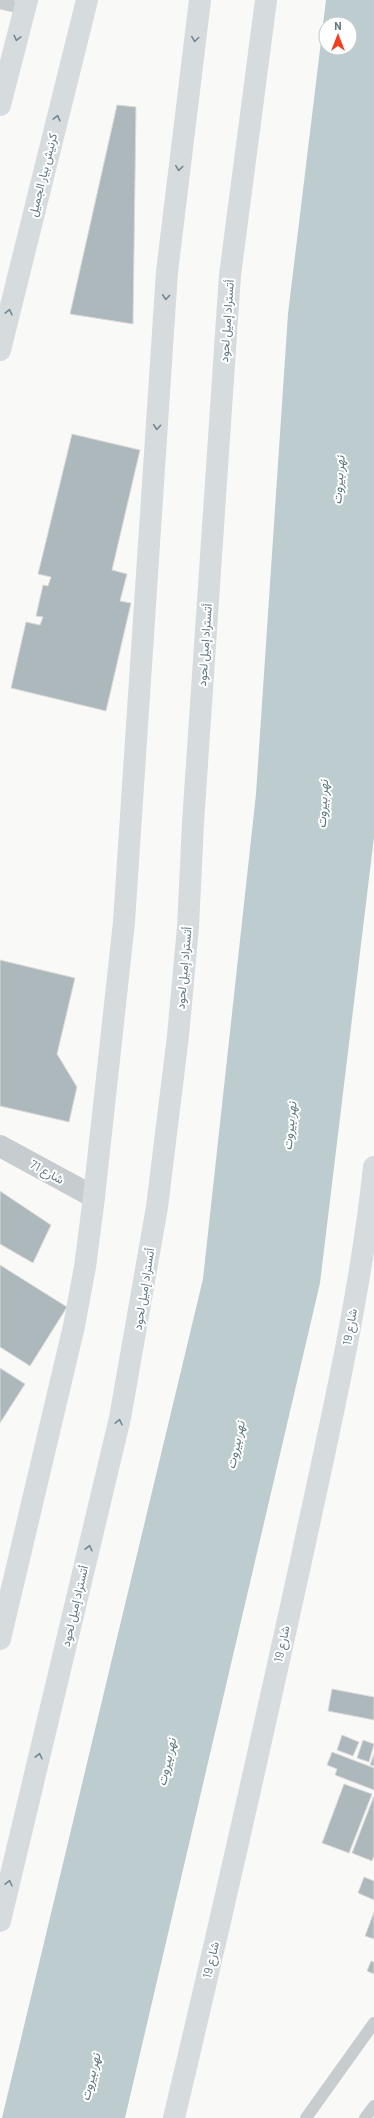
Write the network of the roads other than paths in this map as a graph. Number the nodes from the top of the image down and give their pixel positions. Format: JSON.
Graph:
{"nodes":[{"id":1,"x":87,"y":0,"type":"edge"},
{"id":2,"x":200,"y":0,"type":"edge"},
{"id":3,"x":266,"y":0,"type":"edge"},
{"id":4,"x":0,"y":3,"type":"edge"},
{"id":5,"x":26,"y":4,"type":"edge"},
{"id":6,"x":0,"y":105,"type":"edge"},
{"id":7,"x":0,"y":350,"type":"edge"},
{"id":8,"x":0,"y":1146,"type":"edge"},
{"id":9,"x":374,"y":1167,"type":"edge"},
{"id":10,"x":94,"y":1197,"type":"junction"},
{"id":11,"x":0,"y":1639,"type":"edge"},
{"id":12,"x":0,"y":1921,"type":"edge"},
{"id":13,"x":374,"y":2023,"type":"edge"},
{"id":14,"x":374,"y":2106,"type":"edge"},
{"id":15,"x":174,"y":2118,"type":"edge"},
{"id":16,"x":306,"y":2118,"type":"edge"},
{"id":17,"x":365,"y":2118,"type":"edge"}],
"edges":[{"from":7,"to":1,"type":"main road","name":"كرنيش بيار الجميل","one_way":true},
{"from":2,"to":10,"type":"main road","one_way":true},
{"from":12,"to":3,"type":"main road","name":"أتستراد إميل لحود","one_way":true},
{"from":4,"to":5,"type":"lane"},
{"from":5,"to":6,"type":"main road","one_way":true},
{"from":8,"to":10,"type":"street","name":"شارع 71"},
{"from":9,"to":15,"type":"main road","name":"شارع 19"},
{"from":10,"to":11,"type":"main road"},
{"from":13,"to":16,"type":"lane"},
{"from":14,"to":17,"type":"lane"}]}
